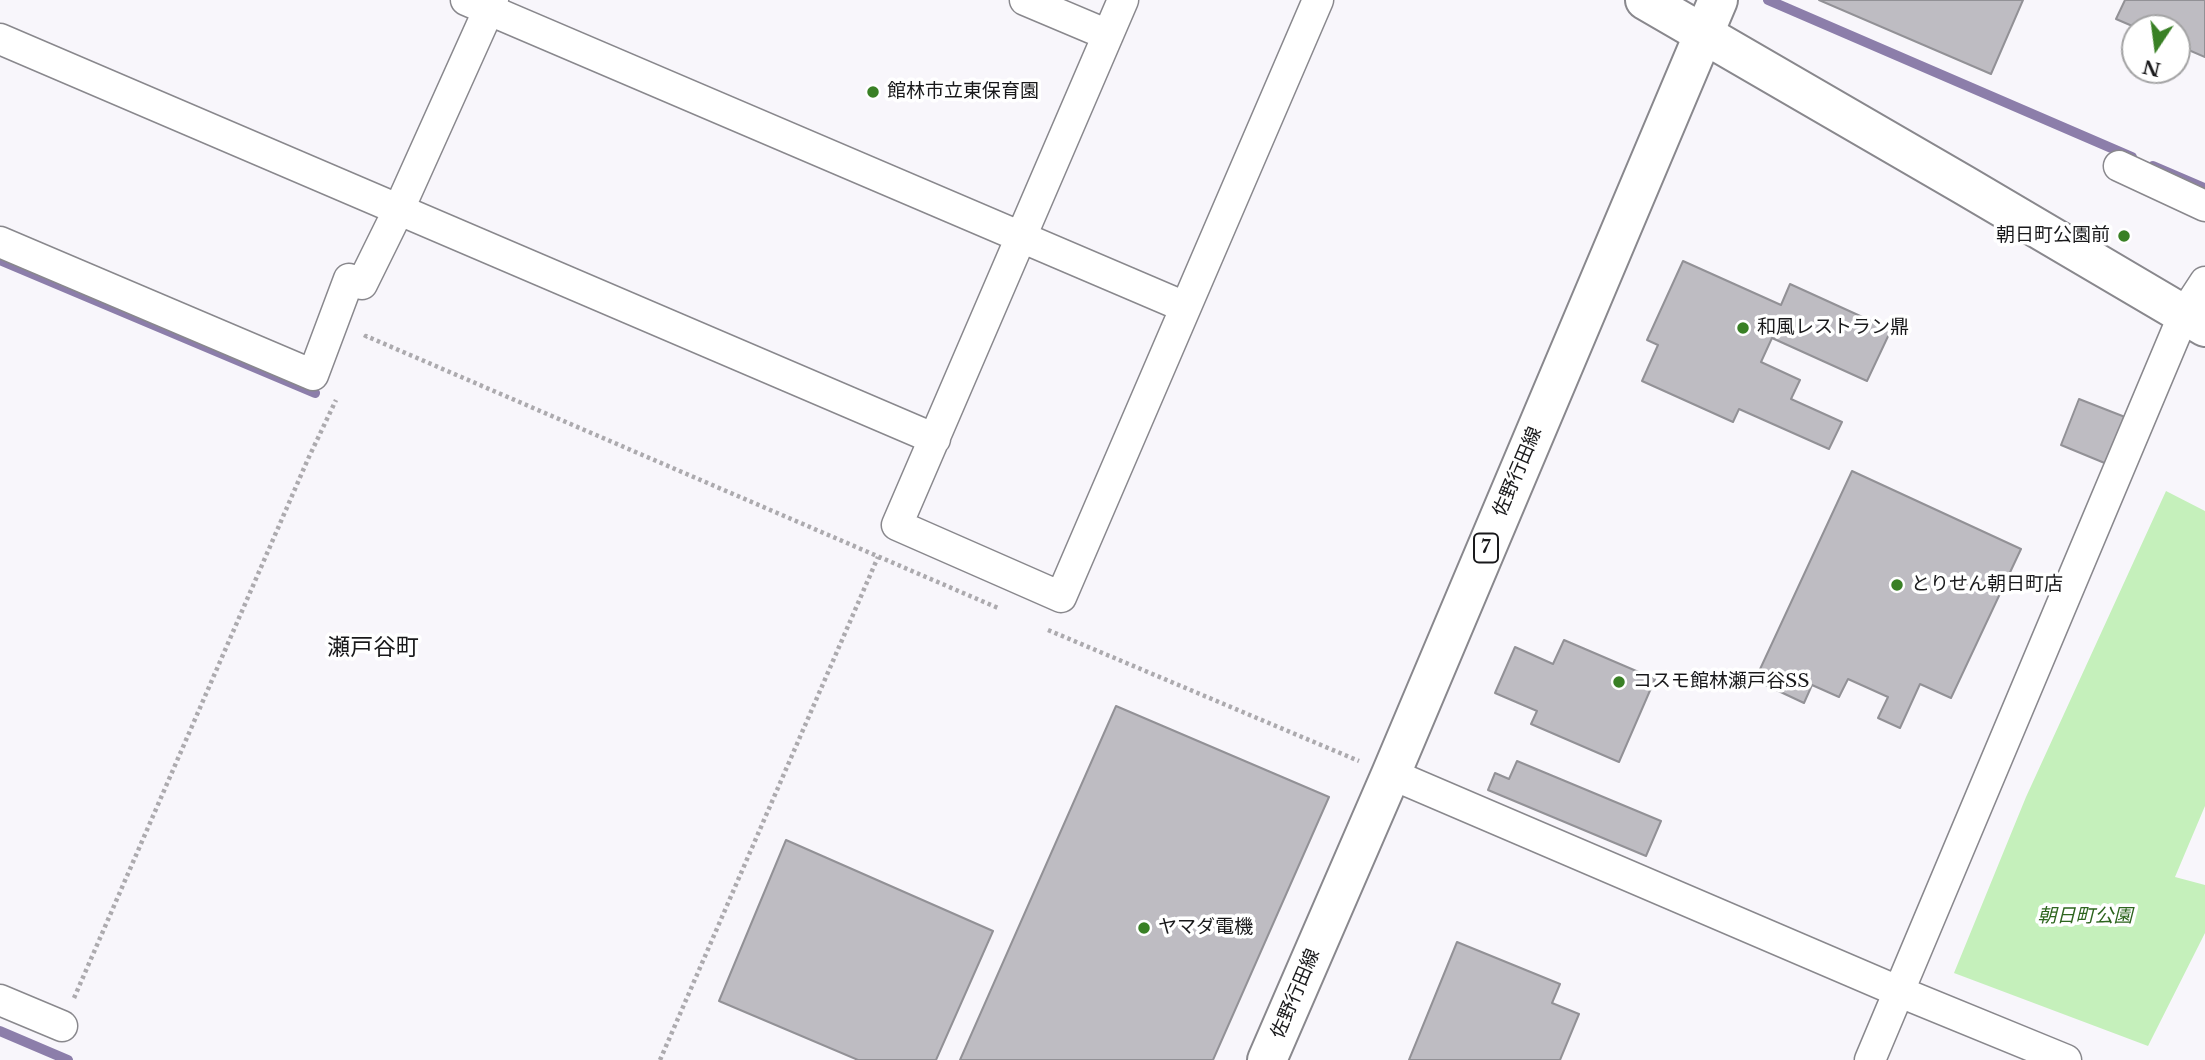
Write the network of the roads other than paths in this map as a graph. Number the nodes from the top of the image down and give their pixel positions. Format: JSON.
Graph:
{"nodes":[{"id":1,"x":1025,"y":0,"type":"edge"},
{"id":2,"x":1123,"y":0,"type":"edge"},
{"id":3,"x":1318,"y":0,"type":"edge"},
{"id":4,"x":1645,"y":0,"type":"edge"},
{"id":5,"x":1718,"y":0,"type":"edge"},
{"id":6,"x":483,"y":3,"type":"edge"},
{"id":7,"x":1108,"y":35,"type":"junction"},
{"id":8,"x":1703,"y":35,"type":"junction"},
{"id":9,"x":0,"y":39,"type":"edge"},
{"id":10,"x":2119,"y":166,"type":"dead end"},
{"id":11,"x":2205,"y":206,"type":"edge"},
{"id":12,"x":399,"y":209,"type":"junction"},
{"id":13,"x":1021,"y":237,"type":"junction"},
{"id":14,"x":0,"y":243,"type":"edge"},
{"id":15,"x":2205,"y":282,"type":"edge"},
{"id":16,"x":1185,"y":307,"type":"junction"},
{"id":17,"x":2194,"y":320,"type":"edge"},
{"id":18,"x":935,"y":439,"type":"junction"},
{"id":19,"x":1391,"y":774,"type":"junction"},
{"id":20,"x":1899,"y":992,"type":"junction"},
{"id":21,"x":0,"y":1000,"type":"edge"},
{"id":22,"x":62,"y":1026,"type":"road end"},
{"id":23,"x":1267,"y":1060,"type":"edge"},
{"id":24,"x":1870,"y":1060,"type":"edge"},
{"id":25,"x":2066,"y":1060,"type":"edge"}],
"edges":[{"from":1,"to":7,"type":"street"},
{"from":2,"to":7,"type":"street"},
{"from":3,"to":16,"type":"street"},
{"from":4,"to":8,"type":"main road"},
{"from":5,"to":8,"type":"main road","name":"佐野行田線","number":"7"},
{"from":6,"to":12,"type":"street"},
{"from":6,"to":13,"type":"street"},
{"from":7,"to":13,"type":"street"},
{"from":8,"to":17,"type":"main road"},
{"from":8,"to":19,"type":"main road","name":"佐野行田線","number":"7"},
{"from":9,"to":12,"type":"street"},
{"from":10,"to":11,"type":"street"},
{"from":12,"to":14,"type":"street"},
{"from":12,"to":18,"type":"street"},
{"from":13,"to":16,"type":"street"},
{"from":13,"to":18,"type":"street"},
{"from":15,"to":17,"type":"street"},
{"from":16,"to":18,"type":"street"},
{"from":17,"to":20,"type":"street"},
{"from":19,"to":20,"type":"street"},
{"from":19,"to":23,"type":"main road","name":"佐野行田線","number":"7"},
{"from":20,"to":24,"type":"street"},
{"from":20,"to":25,"type":"street"},
{"from":21,"to":22,"type":"street"}]}
